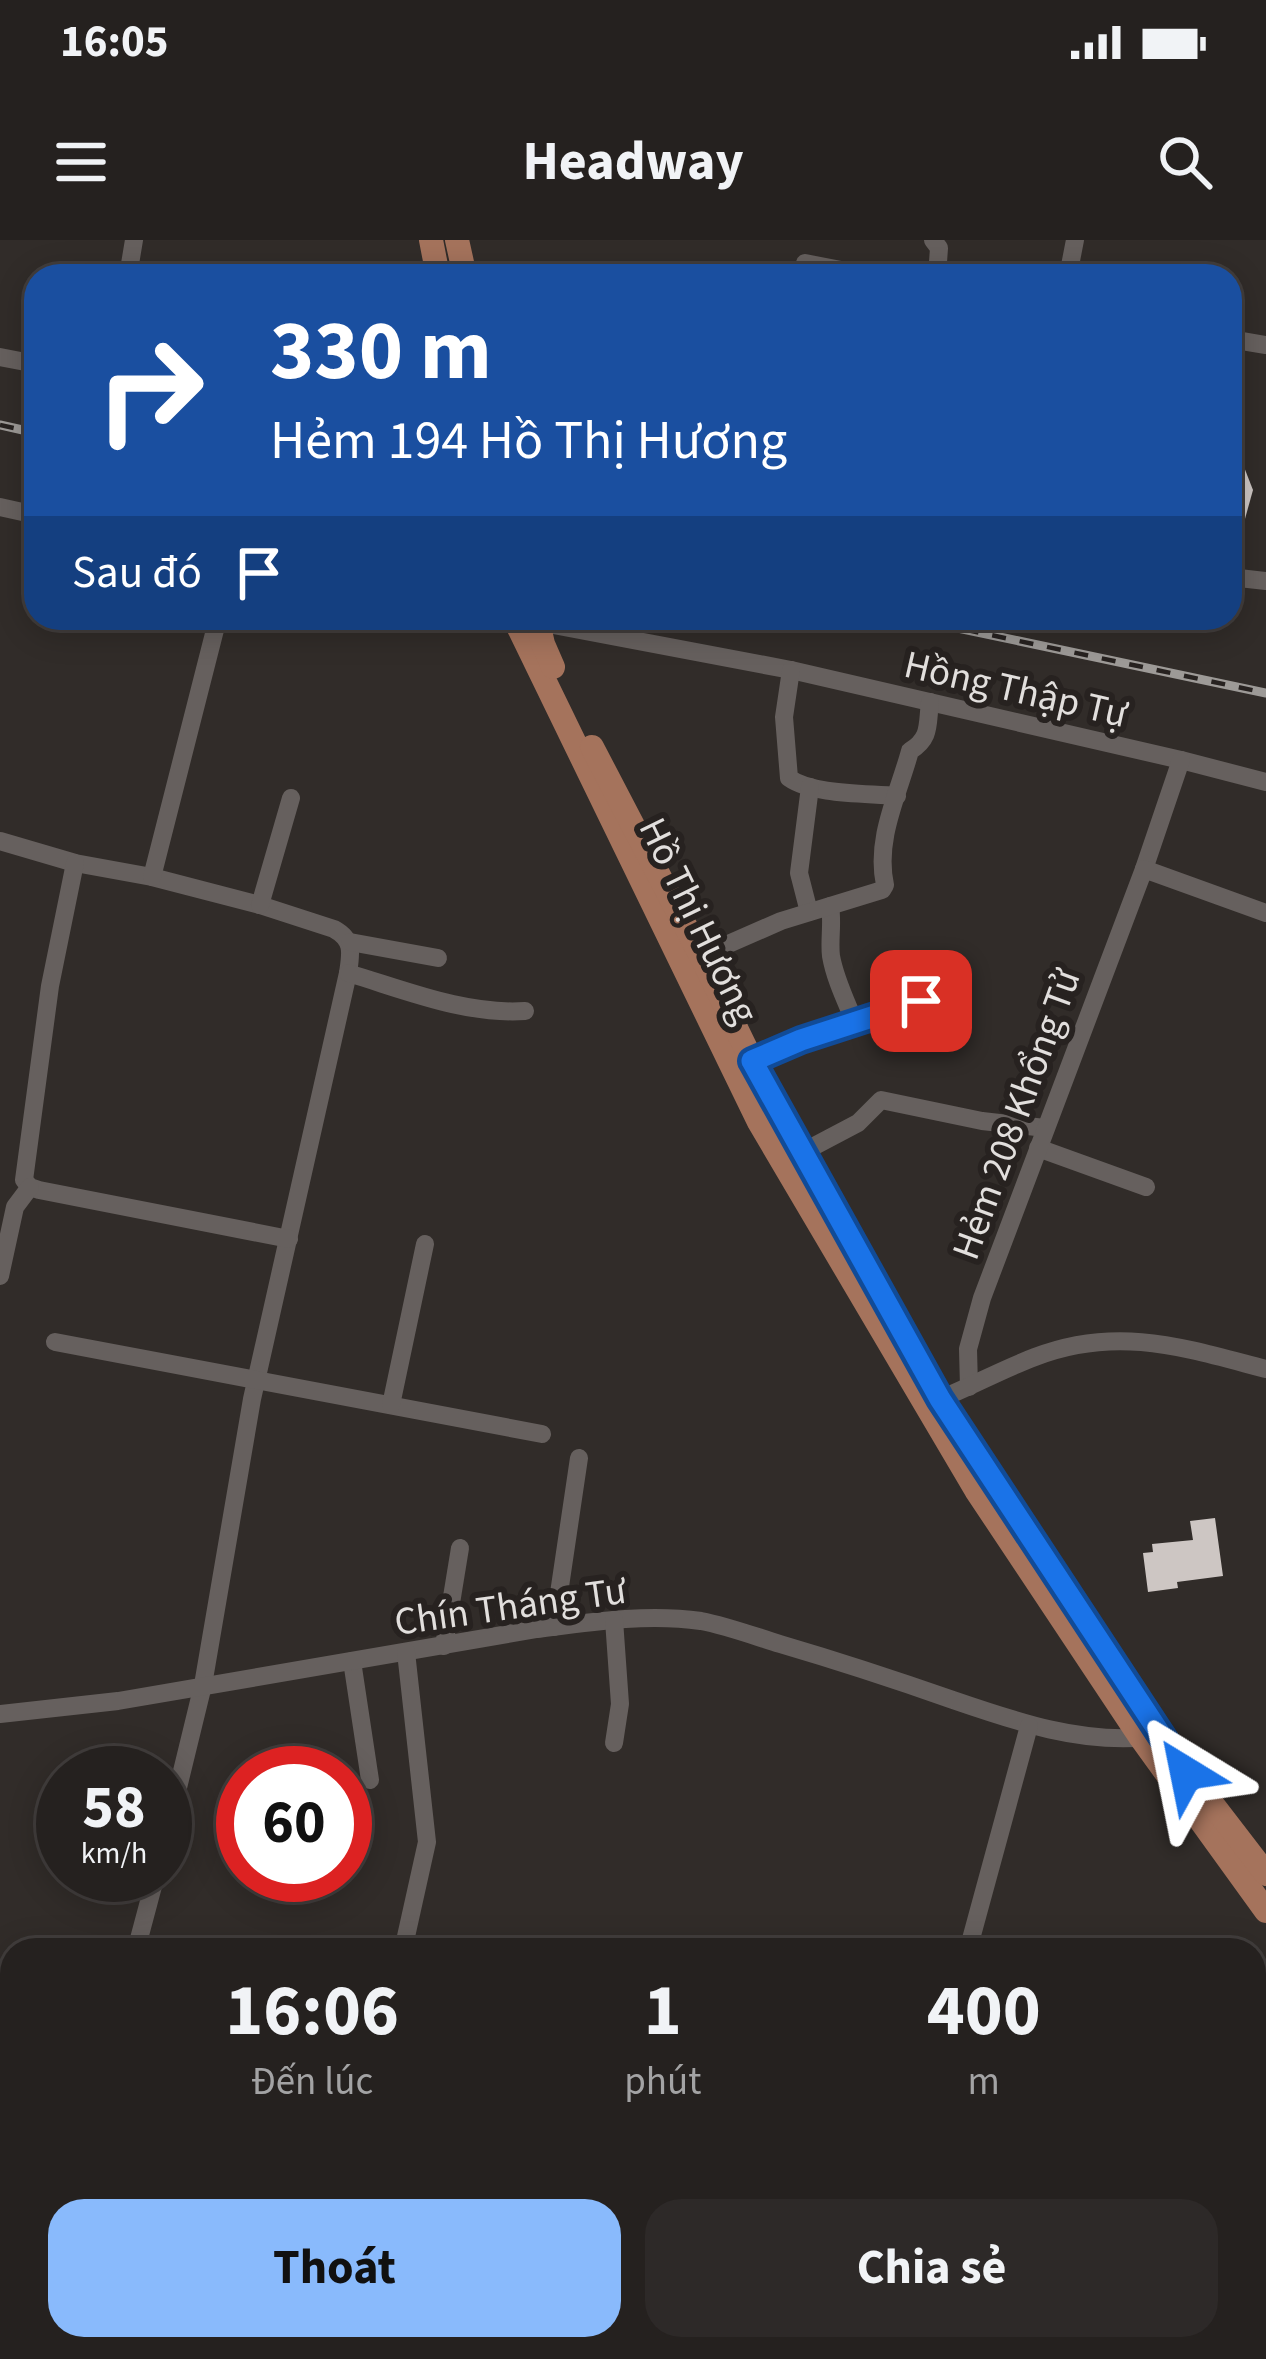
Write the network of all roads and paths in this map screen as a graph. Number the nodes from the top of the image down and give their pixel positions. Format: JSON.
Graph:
{"nodes":[{"id":1,"x":805,"y":263,"type":"dead end"},
{"id":2,"x":810,"y":264,"type":"edge"},
{"id":3,"x":215,"y":630,"type":"edge"},
{"id":4,"x":532,"y":630,"type":"edge"},
{"id":5,"x":534,"y":630,"type":"edge"},
{"id":6,"x":584,"y":630,"type":"edge"},
{"id":7,"x":791,"y":670,"type":"junction"},
{"id":8,"x":930,"y":702,"type":"junction"},
{"id":9,"x":1180,"y":760,"type":"junction"},
{"id":10,"x":1266,"y":782,"type":"edge"},
{"id":11,"x":810,"y":788,"type":"junction"},
{"id":12,"x":897,"y":796,"type":"junction"},
{"id":13,"x":291,"y":798,"type":"dead end"},
{"id":14,"x":0,"y":841,"type":"edge"},
{"id":15,"x":75,"y":863,"type":"junction"},
{"id":16,"x":1144,"y":869,"type":"junction"},
{"id":17,"x":152,"y":877,"type":"junction"},
{"id":18,"x":260,"y":905,"type":"junction"},
{"id":19,"x":830,"y":906,"type":"junction"},
{"id":20,"x":809,"y":912,"type":"junction"},
{"id":21,"x":1266,"y":913,"type":"edge"},
{"id":22,"x":350,"y":942,"type":"junction"},
{"id":23,"x":701,"y":956,"type":"junction"},
{"id":24,"x":437,"y":958,"type":"dead end"},
{"id":25,"x":348,"y":973,"type":"junction"},
{"id":26,"x":955,"y":990,"type":"dead end"},
{"id":27,"x":525,"y":1011,"type":"dead end"},
{"id":28,"x":855,"y":1023,"type":"junction"},
{"id":29,"x":752,"y":1061,"type":"junction"},
{"id":30,"x":1046,"y":1128,"type":"junction"},
{"id":31,"x":1038,"y":1148,"type":"junction"},
{"id":32,"x":802,"y":1152,"type":"junction"},
{"id":33,"x":30,"y":1186,"type":"junction"},
{"id":34,"x":1146,"y":1187,"type":"dead end"},
{"id":35,"x":290,"y":1239,"type":"junction"},
{"id":36,"x":425,"y":1244,"type":"dead end"},
{"id":37,"x":0,"y":1276,"type":"edge"},
{"id":38,"x":55,"y":1342,"type":"dead end"},
{"id":39,"x":1266,"y":1369,"type":"edge"},
{"id":40,"x":256,"y":1380,"type":"junction"},
{"id":41,"x":969,"y":1387,"type":"junction"},
{"id":42,"x":940,"y":1399,"type":"junction"},
{"id":43,"x":392,"y":1405,"type":"junction"},
{"id":44,"x":542,"y":1434,"type":"dead end"},
{"id":45,"x":579,"y":1458,"type":"dead end"},
{"id":46,"x":460,"y":1548,"type":"dead end"},
{"id":47,"x":614,"y":1620,"type":"junction"},
{"id":48,"x":554,"y":1627,"type":"junction"},
{"id":49,"x":444,"y":1646,"type":"junction"},
{"id":50,"x":406,"y":1652,"type":"junction"},
{"id":51,"x":352,"y":1661,"type":"junction"},
{"id":52,"x":203,"y":1684,"type":"junction"},
{"id":53,"x":0,"y":1714,"type":"edge"},
{"id":54,"x":1029,"y":1726,"type":"junction"},
{"id":55,"x":1150,"y":1737,"type":"junction"},
{"id":56,"x":614,"y":1743,"type":"dead end"},
{"id":57,"x":188,"y":1746,"type":"edge"},
{"id":58,"x":365,"y":1746,"type":"edge"},
{"id":59,"x":1266,"y":1874,"type":"edge"},
{"id":60,"x":149,"y":1902,"type":"edge"},
{"id":61,"x":1266,"y":1911,"type":"edge"},
{"id":62,"x":139,"y":1938,"type":"edge"},
{"id":63,"x":406,"y":1938,"type":"edge"},
{"id":64,"x":971,"y":1938,"type":"edge"}],
"edges":[{"from":1,"to":2,"type":"street"},
{"from":3,"to":17,"type":"street"},
{"from":4,"to":55,"type":"main road","name":"Hồ Thị Hương"},
{"from":5,"to":23,"type":"main road","name":"Hồ Thị Hương"},
{"from":6,"to":7,"type":"street","name":"Hồng Thập Tự"},
{"from":7,"to":8,"type":"street","name":"Hồng Thập Tự"},
{"from":7,"to":11,"type":"street"},
{"from":8,"to":9,"type":"street","name":"Hồng Thập Tự"},
{"from":8,"to":12,"type":"street"},
{"from":9,"to":10,"type":"street","name":"Hồng Thập Tự"},
{"from":9,"to":16,"type":"street","name":"Hẻm 208 Khổng Tử"},
{"from":11,"to":12,"type":"street"},
{"from":11,"to":20,"type":"street"},
{"from":12,"to":19,"type":"street"},
{"from":13,"to":18,"type":"street"},
{"from":14,"to":15,"type":"street"},
{"from":15,"to":17,"type":"street"},
{"from":15,"to":33,"type":"street"},
{"from":16,"to":21,"type":"street"},
{"from":16,"to":30,"type":"street","name":"Hẻm 208 Khổng Tử"},
{"from":17,"to":18,"type":"street"},
{"from":18,"to":22,"type":"street"},
{"from":19,"to":20,"type":"street"},
{"from":19,"to":28,"type":"street"},
{"from":20,"to":23,"type":"street"},
{"from":22,"to":24,"type":"street"},
{"from":22,"to":25,"type":"street"},
{"from":23,"to":29,"type":"main road","name":"Hồ Thị Hương"},
{"from":25,"to":27,"type":"street"},
{"from":25,"to":35,"type":"street"},
{"from":26,"to":28,"type":"street"},
{"from":28,"to":29,"type":"street"},
{"from":29,"to":32,"type":"main road","name":"Hồ Thị Hương"},
{"from":30,"to":31,"type":"street","name":"Hẻm 208 Khổng Tử"},
{"from":30,"to":32,"type":"street"},
{"from":31,"to":34,"type":"street"},
{"from":31,"to":41,"type":"street","name":"Hẻm 208 Khổng Tử"},
{"from":32,"to":42,"type":"main road","name":"Hồ Thị Hương"},
{"from":33,"to":35,"type":"street"},
{"from":33,"to":37,"type":"street"},
{"from":35,"to":40,"type":"street"},
{"from":36,"to":43,"type":"street"},
{"from":38,"to":40,"type":"street"},
{"from":39,"to":41,"type":"street"},
{"from":40,"to":43,"type":"street"},
{"from":40,"to":52,"type":"street"},
{"from":41,"to":42,"type":"street"},
{"from":42,"to":55,"type":"main road","name":"Hồ Thị Hương"},
{"from":43,"to":44,"type":"street"},
{"from":45,"to":48,"type":"street"},
{"from":46,"to":49,"type":"street"},
{"from":47,"to":48,"type":"street","name":"Chín Tháng Tư"},
{"from":47,"to":54,"type":"street","name":"Chín Tháng Tư"},
{"from":47,"to":56,"type":"street"},
{"from":48,"to":49,"type":"street","name":"Chín Tháng Tư"},
{"from":49,"to":50,"type":"street","name":"Chín Tháng Tư"},
{"from":50,"to":51,"type":"street","name":"Chín Tháng Tư"},
{"from":50,"to":63,"type":"street"},
{"from":51,"to":52,"type":"street","name":"Chín Tháng Tư"},
{"from":51,"to":58,"type":"street"},
{"from":52,"to":53,"type":"street","name":"Chín Tháng Tư"},
{"from":52,"to":57,"type":"street"},
{"from":54,"to":55,"type":"street","name":"Chín Tháng Tư"},
{"from":54,"to":64,"type":"street"},
{"from":55,"to":59,"type":"main road","name":"Hồ Thị Hương"},
{"from":55,"to":61,"type":"main road","name":"Hồ Thị Hương"},
{"from":60,"to":62,"type":"street"}]}
